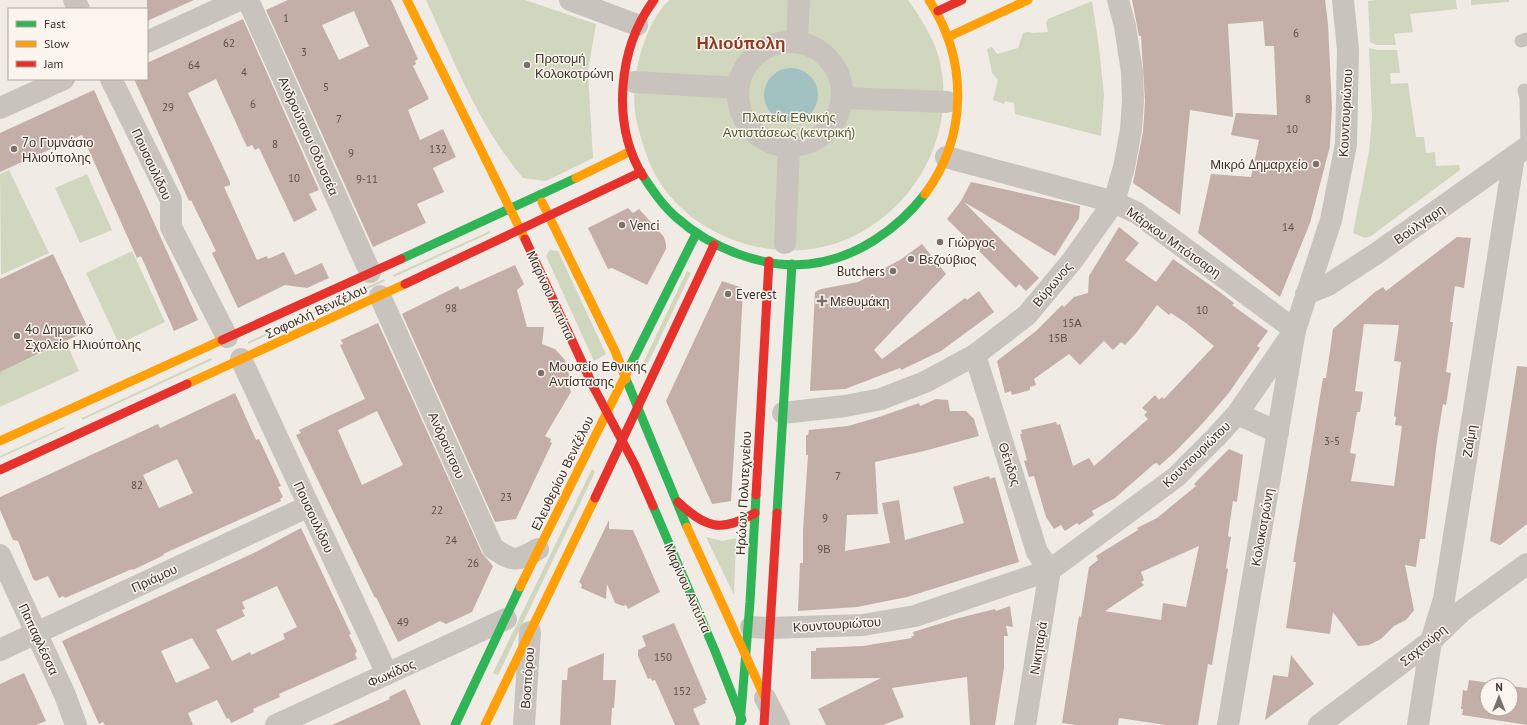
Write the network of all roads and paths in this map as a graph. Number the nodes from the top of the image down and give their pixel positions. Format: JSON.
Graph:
{"nodes":[{"id":1,"x":239,"y":0,"type":"edge"},
{"id":2,"x":248,"y":0,"type":"edge"},
{"id":3,"x":407,"y":0,"type":"edge"},
{"id":4,"x":570,"y":0,"type":"edge"},
{"id":5,"x":654,"y":0,"type":"edge"},
{"id":6,"x":799,"y":0,"type":"edge"},
{"id":7,"x":929,"y":0,"type":"edge"},
{"id":8,"x":962,"y":0,"type":"edge"},
{"id":9,"x":1028,"y":0,"type":"edge"},
{"id":10,"x":1118,"y":0,"type":"edge"},
{"id":11,"x":1343,"y":0,"type":"edge"},
{"id":12,"x":938,"y":11,"type":"junction"},
{"id":13,"x":637,"y":25,"type":"junction"},
{"id":14,"x":948,"y":37,"type":"junction"},
{"id":15,"x":796,"y":41,"type":"junction"},
{"id":16,"x":148,"y":42,"type":"edge"},
{"id":17,"x":62,"y":80,"type":"edge"},
{"id":18,"x":111,"y":80,"type":"edge"},
{"id":19,"x":634,"y":82,"type":"dead end"},
{"id":20,"x":738,"y":88,"type":"junction"},
{"id":21,"x":1524,"y":90,"type":"dead end"},
{"id":22,"x":844,"y":98,"type":"junction"},
{"id":23,"x":947,"y":102,"type":"dead end"},
{"id":24,"x":0,"y":108,"type":"edge"},
{"id":25,"x":789,"y":147,"type":"junction"},
{"id":26,"x":1522,"y":150,"type":"edge"},
{"id":27,"x":632,"y":151,"type":"junction"},
{"id":28,"x":946,"y":158,"type":"junction"},
{"id":29,"x":641,"y":172,"type":"junction"},
{"id":30,"x":539,"y":196,"type":"junction"},
{"id":31,"x":1114,"y":202,"type":"junction"},
{"id":32,"x":509,"y":210,"type":"junction"},
{"id":33,"x":549,"y":216,"type":"junction"},
{"id":34,"x":520,"y":229,"type":"junction"},
{"id":35,"x":696,"y":234,"type":"junction"},
{"id":36,"x":785,"y":243,"type":"dead end"},
{"id":37,"x":714,"y":245,"type":"junction"},
{"id":38,"x":769,"y":262,"type":"junction"},
{"id":39,"x":792,"y":264,"type":"junction"},
{"id":40,"x":370,"y":272,"type":"junction"},
{"id":41,"x":1306,"y":294,"type":"junction"},
{"id":42,"x":380,"y":296,"type":"junction"},
{"id":43,"x":1295,"y":330,"type":"junction"},
{"id":44,"x":227,"y":337,"type":"junction"},
{"id":45,"x":975,"y":355,"type":"junction"},
{"id":46,"x":241,"y":359,"type":"junction"},
{"id":47,"x":625,"y":374,"type":"junction"},
{"id":48,"x":638,"y":409,"type":"junction"},
{"id":49,"x":607,"y":410,"type":"junction"},
{"id":50,"x":783,"y":413,"type":"junction"},
{"id":51,"x":1237,"y":414,"type":"junction"},
{"id":52,"x":1278,"y":432,"type":"junction"},
{"id":53,"x":0,"y":441,"type":"edge"},
{"id":54,"x":623,"y":441,"type":"junction"},
{"id":55,"x":0,"y":470,"type":"edge"},
{"id":56,"x":674,"y":499,"type":"junction"},
{"id":57,"x":309,"y":506,"type":"junction"},
{"id":58,"x":755,"y":513,"type":"junction"},
{"id":59,"x":538,"y":549,"type":"junction"},
{"id":60,"x":0,"y":555,"type":"edge"},
{"id":61,"x":1527,"y":564,"type":"edge"},
{"id":62,"x":1050,"y":570,"type":"junction"},
{"id":63,"x":506,"y":619,"type":"junction"},
{"id":64,"x":759,"y":627,"type":"junction"},
{"id":65,"x":530,"y":632,"type":"junction"},
{"id":66,"x":36,"y":633,"type":"junction"},
{"id":67,"x":1431,"y":640,"type":"junction"},
{"id":68,"x":0,"y":650,"type":"edge"},
{"id":69,"x":746,"y":658,"type":"junction"},
{"id":70,"x":387,"y":674,"type":"junction"},
{"id":71,"x":765,"y":698,"type":"junction"},
{"id":72,"x":740,"y":714,"type":"junction"},
{"id":73,"x":76,"y":725,"type":"edge"},
{"id":74,"x":276,"y":725,"type":"edge"},
{"id":75,"x":455,"y":725,"type":"edge"},
{"id":76,"x":486,"y":725,"type":"edge"},
{"id":77,"x":524,"y":725,"type":"edge"},
{"id":78,"x":740,"y":725,"type":"edge"},
{"id":79,"x":744,"y":725,"type":"edge"},
{"id":80,"x":764,"y":725,"type":"edge"},
{"id":81,"x":779,"y":725,"type":"edge"},
{"id":82,"x":1025,"y":725,"type":"edge"},
{"id":83,"x":1228,"y":725,"type":"edge"},
{"id":84,"x":1319,"y":725,"type":"edge"},
{"id":85,"x":1418,"y":725,"type":"edge"}],
"edges":[{"from":1,"to":16,"type":"street"},
{"from":2,"to":40,"type":"street","name":"Ανδρούτσου Οδυσσέα"},
{"from":3,"to":32,"type":"main road","name":"Μαρίνου Αντύπα"},
{"from":4,"to":13,"type":"street"},
{"from":5,"to":13,"type":"main road"},
{"from":6,"to":15,"type":"street"},
{"from":7,"to":12,"type":"main road"},
{"from":8,"to":12,"type":"main road"},
{"from":9,"to":14,"type":"main road"},
{"from":10,"to":31,"type":"street","name":"Βύρωνος"},
{"from":11,"to":41,"type":"street","name":"Κουντουριώτου"},
{"from":12,"to":14,"type":"main road"},
{"from":13,"to":27,"type":"main road"},
{"from":14,"to":28,"type":"main road"},
{"from":15,"to":20,"type":"street"},
{"from":15,"to":22,"type":"street"},
{"from":17,"to":24,"type":"street"},
{"from":18,"to":44,"type":"street","name":"Πουσουλίδου"},
{"from":19,"to":20,"type":"street"},
{"from":20,"to":25,"type":"street"},
{"from":21,"to":26,"type":"lane"},
{"from":22,"to":23,"type":"street"},
{"from":22,"to":25,"type":"street"},
{"from":25,"to":36,"type":"street"},
{"from":26,"to":41,"type":"street","name":"Βούλγαρη"},
{"from":26,"to":67,"type":"street","name":"Ζαΐμη"},
{"from":27,"to":29,"type":"main road"},
{"from":27,"to":30,"type":"main road","name":"Σοφοκλή Βενιζέλου"},
{"from":28,"to":31,"type":"street","name":"Μάρκου Μπότσαρη"},
{"from":28,"to":39,"type":"main road"},
{"from":29,"to":33,"type":"main road","name":"Σοφοκλή Βενιζέλου"},
{"from":29,"to":35,"type":"main road"},
{"from":30,"to":32,"type":"main road","name":"Σοφοκλή Βενιζέλου"},
{"from":30,"to":33,"type":"main road","name":"Μαρίνου Αντύπα"},
{"from":31,"to":43,"type":"street","name":"Μάρκου Μπότσαρη"},
{"from":31,"to":45,"type":"street","name":"Βύρωνος"},
{"from":32,"to":34,"type":"main road","name":"Μαρίνου Αντύπα"},
{"from":32,"to":40,"type":"main road","name":"Σοφοκλή Βενιζέλου"},
{"from":33,"to":34,"type":"main road","name":"Σοφοκλή Βενιζέλου"},
{"from":33,"to":47,"type":"main road","name":"Μαρίνου Αντύπα"},
{"from":34,"to":42,"type":"main road","name":"Σοφοκλή Βενιζέλου"},
{"from":34,"to":49,"type":"main road","name":"Μαρίνου Αντύπα"},
{"from":35,"to":37,"type":"main road"},
{"from":35,"to":47,"type":"main road","name":"Ελευθερίου Βενιζέλου"},
{"from":37,"to":38,"type":"main road"},
{"from":37,"to":48,"type":"main road"},
{"from":38,"to":39,"type":"main road"},
{"from":38,"to":58,"type":"main road","name":"Ηρώων Πολυτεχνείου"},
{"from":39,"to":50,"type":"main road","name":"Ηρώων Πολυτεχνείου"},
{"from":40,"to":44,"type":"main road","name":"Σοφοκλή Βενιζέλου"},
{"from":41,"to":43,"type":"street","name":"Κουντουριώτου"},
{"from":42,"to":46,"type":"main road","name":"Σοφοκλή Βενιζέλου"},
{"from":42,"to":59,"type":"street","name":"Ανδρούτσου"},
{"from":43,"to":51,"type":"street","name":"Κουντουριώτου"},
{"from":43,"to":52,"type":"street","name":"Κολοκοτρώνη"},
{"from":44,"to":53,"type":"main road","name":"Σοφοκλή Βενιζέλου"},
{"from":45,"to":50,"type":"street","name":"Βύρωνος"},
{"from":45,"to":62,"type":"street","name":"Θέτιδος"},
{"from":46,"to":55,"type":"main road","name":"Σοφοκλή Βενιζέλου"},
{"from":46,"to":57,"type":"street","name":"Πουσουλίδου"},
{"from":47,"to":48,"type":"main road","name":"Μαρίνου Αντύπα"},
{"from":47,"to":49,"type":"main road","name":"Ελευθερίου Βενιζέλου"},
{"from":48,"to":54,"type":"main road"},
{"from":48,"to":56,"type":"main road","name":"Μαρίνου Αντύπα"},
{"from":49,"to":54,"type":"main road","name":"Μαρίνου Αντύπα"},
{"from":49,"to":59,"type":"main road","name":"Ελευθερίου Βενιζέλου"},
{"from":50,"to":64,"type":"main road","name":"Ηρώων Πολυτεχνείου"},
{"from":51,"to":52,"type":"street"},
{"from":51,"to":62,"type":"street","name":"Κουντουριώτου"},
{"from":52,"to":83,"type":"street","name":"Κολοκοτρώνη"},
{"from":54,"to":65,"type":"main road"},
{"from":54,"to":72,"type":"main road","name":"Μαρίνου Αντύπα"},
{"from":56,"to":58,"type":"main road"},
{"from":56,"to":69,"type":"main road","name":"Μαρίνου Αντύπα"},
{"from":57,"to":66,"type":"street","name":"Πριάμου"},
{"from":57,"to":70,"type":"street","name":"Πουσουλίδου"},
{"from":58,"to":64,"type":"main road","name":"Ηρώων Πολυτεχνείου"},
{"from":59,"to":63,"type":"main road","name":"Ελευθερίου Βενιζέλου"},
{"from":60,"to":66,"type":"street","name":"Παπαφλέσσα"},
{"from":61,"to":67,"type":"street","name":"Σαχτούρη"},
{"from":62,"to":64,"type":"street","name":"Κουντουριώτου"},
{"from":62,"to":82,"type":"street","name":"Νικηταρά"},
{"from":63,"to":70,"type":"street","name":"Φωκίδος"},
{"from":63,"to":75,"type":"main road","name":"Ελευθερίου Βενιζέλου"},
{"from":64,"to":69,"type":"main road","name":"Ηρώων Πολυτεχνείου"},
{"from":64,"to":71,"type":"main road","name":"Ηρώων Πολυτεχνείου"},
{"from":65,"to":76,"type":"main road"},
{"from":65,"to":77,"type":"street","name":"Βοσπόρου"},
{"from":66,"to":68,"type":"street","name":"Πριάμου"},
{"from":66,"to":73,"type":"street","name":"Παπαφλέσσα"},
{"from":67,"to":84,"type":"street","name":"Σαχτούρη"},
{"from":67,"to":85,"type":"street","name":"Ζαΐμη"},
{"from":69,"to":71,"type":"main road","name":"Μαρίνου Αντύπα"},
{"from":69,"to":72,"type":"main road","name":"Ηρώων Πολυτεχνείου"},
{"from":70,"to":74,"type":"street","name":"Φωκίδος"},
{"from":71,"to":80,"type":"main road","name":"Ηρώων Πολυτεχνείου"},
{"from":71,"to":81,"type":"street","name":"Μαρίνου Αντύπα"},
{"from":72,"to":78,"type":"main road","name":"Ηρώων Πολυτεχνείου"},
{"from":72,"to":79,"type":"main road","name":"Μαρίνου Αντύπα"}]}
